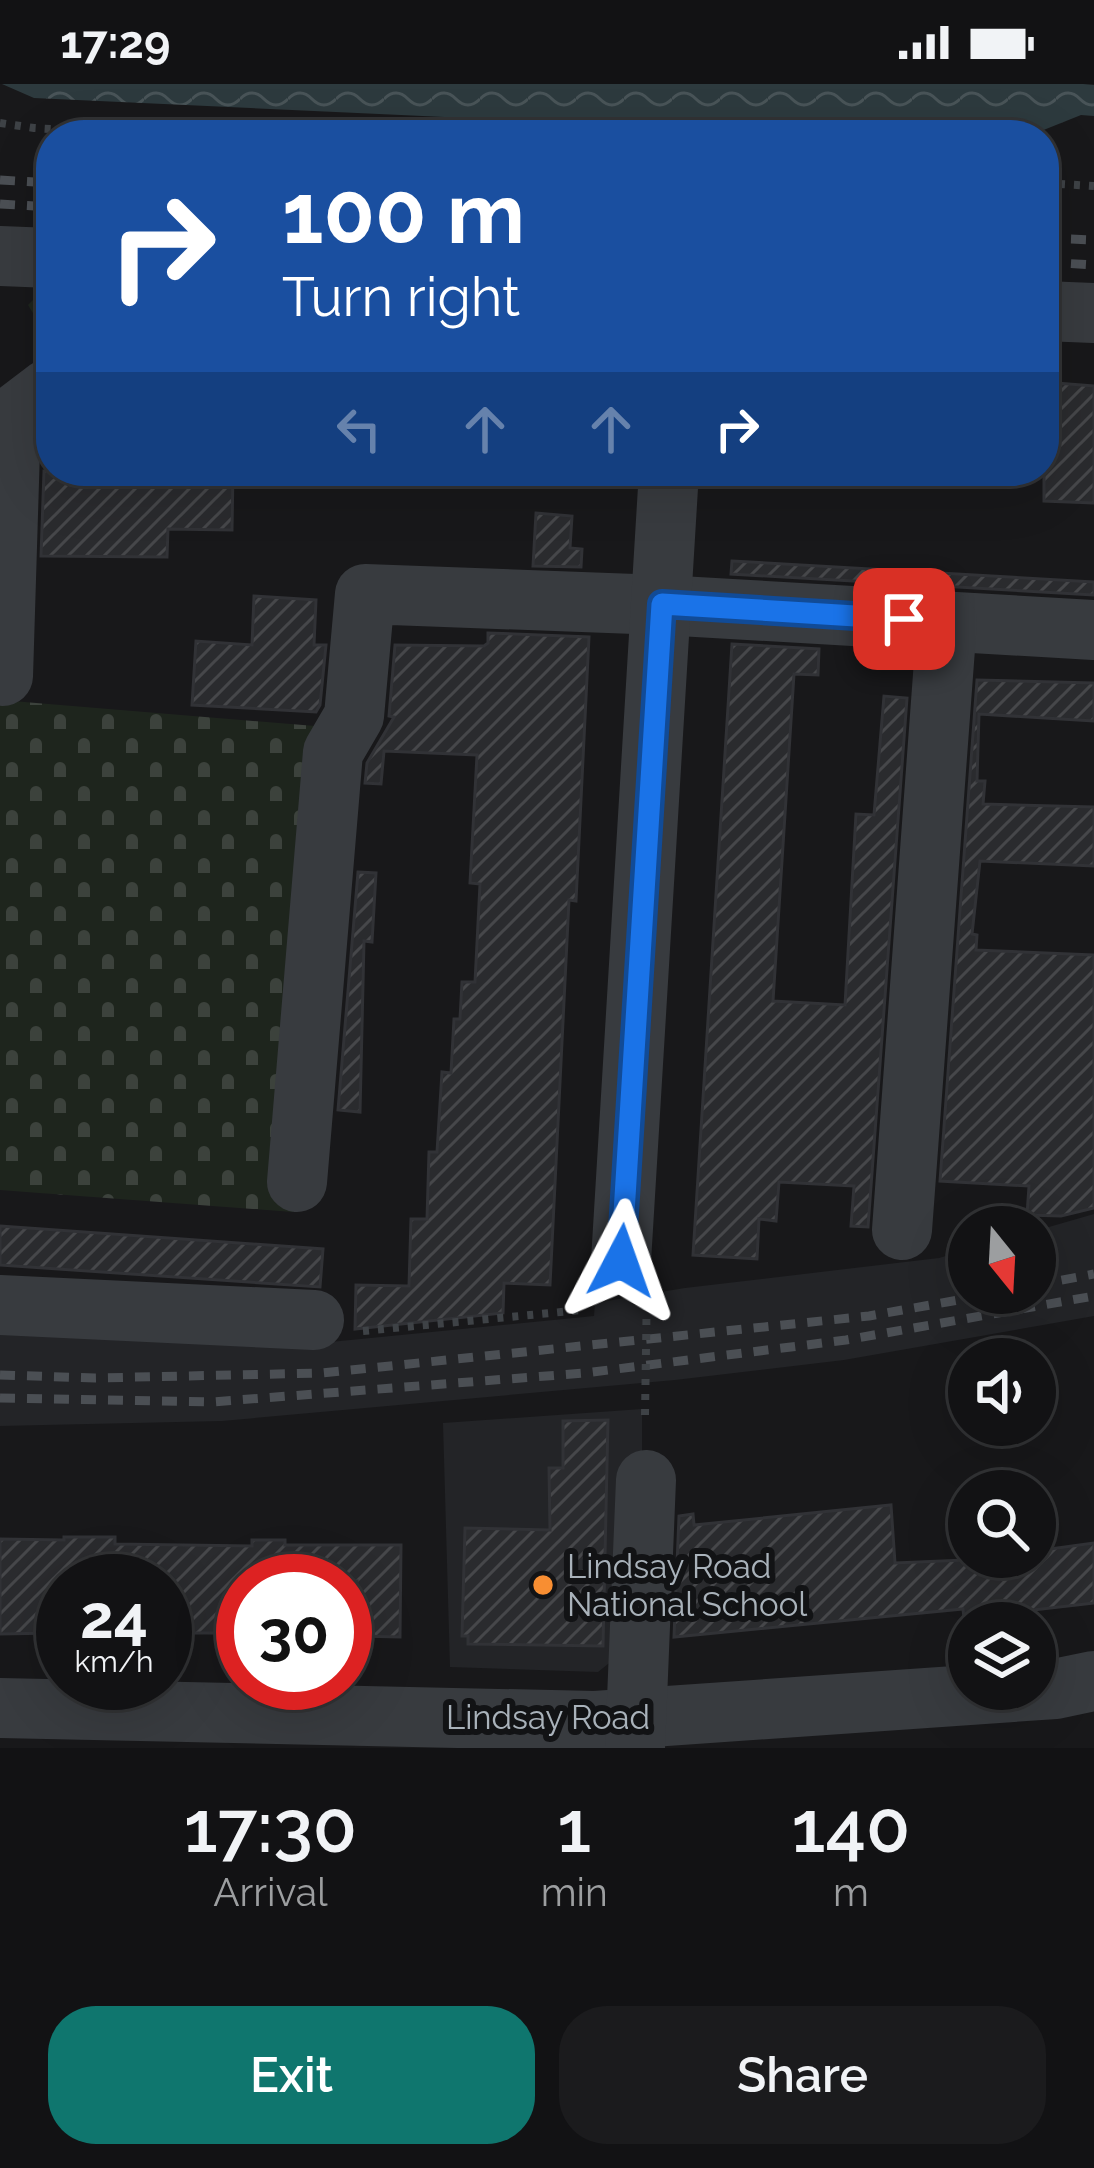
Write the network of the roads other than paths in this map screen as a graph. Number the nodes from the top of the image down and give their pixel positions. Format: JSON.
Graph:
{"nodes":[{"id":1,"x":0,"y":256,"type":"edge"},
{"id":2,"x":36,"y":257,"type":"edge"},
{"id":3,"x":1059,"y":312,"type":"edge"},
{"id":4,"x":1094,"y":314,"type":"edge"},
{"id":5,"x":36,"y":398,"type":"edge"},
{"id":6,"x":668,"y":486,"type":"edge"},
{"id":7,"x":662,"y":604,"type":"junction"},
{"id":8,"x":947,"y":621,"type":"junction"},
{"id":9,"x":1094,"y":630,"type":"edge"},
{"id":10,"x":3,"y":676,"type":"edge"},
{"id":11,"x":297,"y":1182,"type":"dead end"},
{"id":12,"x":902,"y":1230,"type":"dead end"},
{"id":13,"x":618,"y":1275,"type":"road end"},
{"id":14,"x":0,"y":1305,"type":"edge"},
{"id":15,"x":330,"y":1326,"type":"road end"},
{"id":16,"x":646,"y":1480,"type":"dead end"},
{"id":17,"x":1094,"y":1682,"type":"edge"},
{"id":18,"x":0,"y":1708,"type":"edge"},
{"id":19,"x":637,"y":1734,"type":"edge"}],
"edges":[{"from":1,"to":2,"type":"street"},
{"from":3,"to":4,"type":"street"},
{"from":5,"to":10,"type":"street"},
{"from":6,"to":7,"type":"street"},
{"from":7,"to":8,"type":"street"},
{"from":7,"to":11,"type":"street"},
{"from":7,"to":13,"type":"street"},
{"from":8,"to":9,"type":"street"},
{"from":8,"to":12,"type":"street"},
{"from":14,"to":15,"type":"street"},
{"from":16,"to":19,"type":"street"},
{"from":17,"to":19,"type":"street","name":"Lindsay Road"},
{"from":18,"to":19,"type":"street","name":"Lindsay Road"}]}
